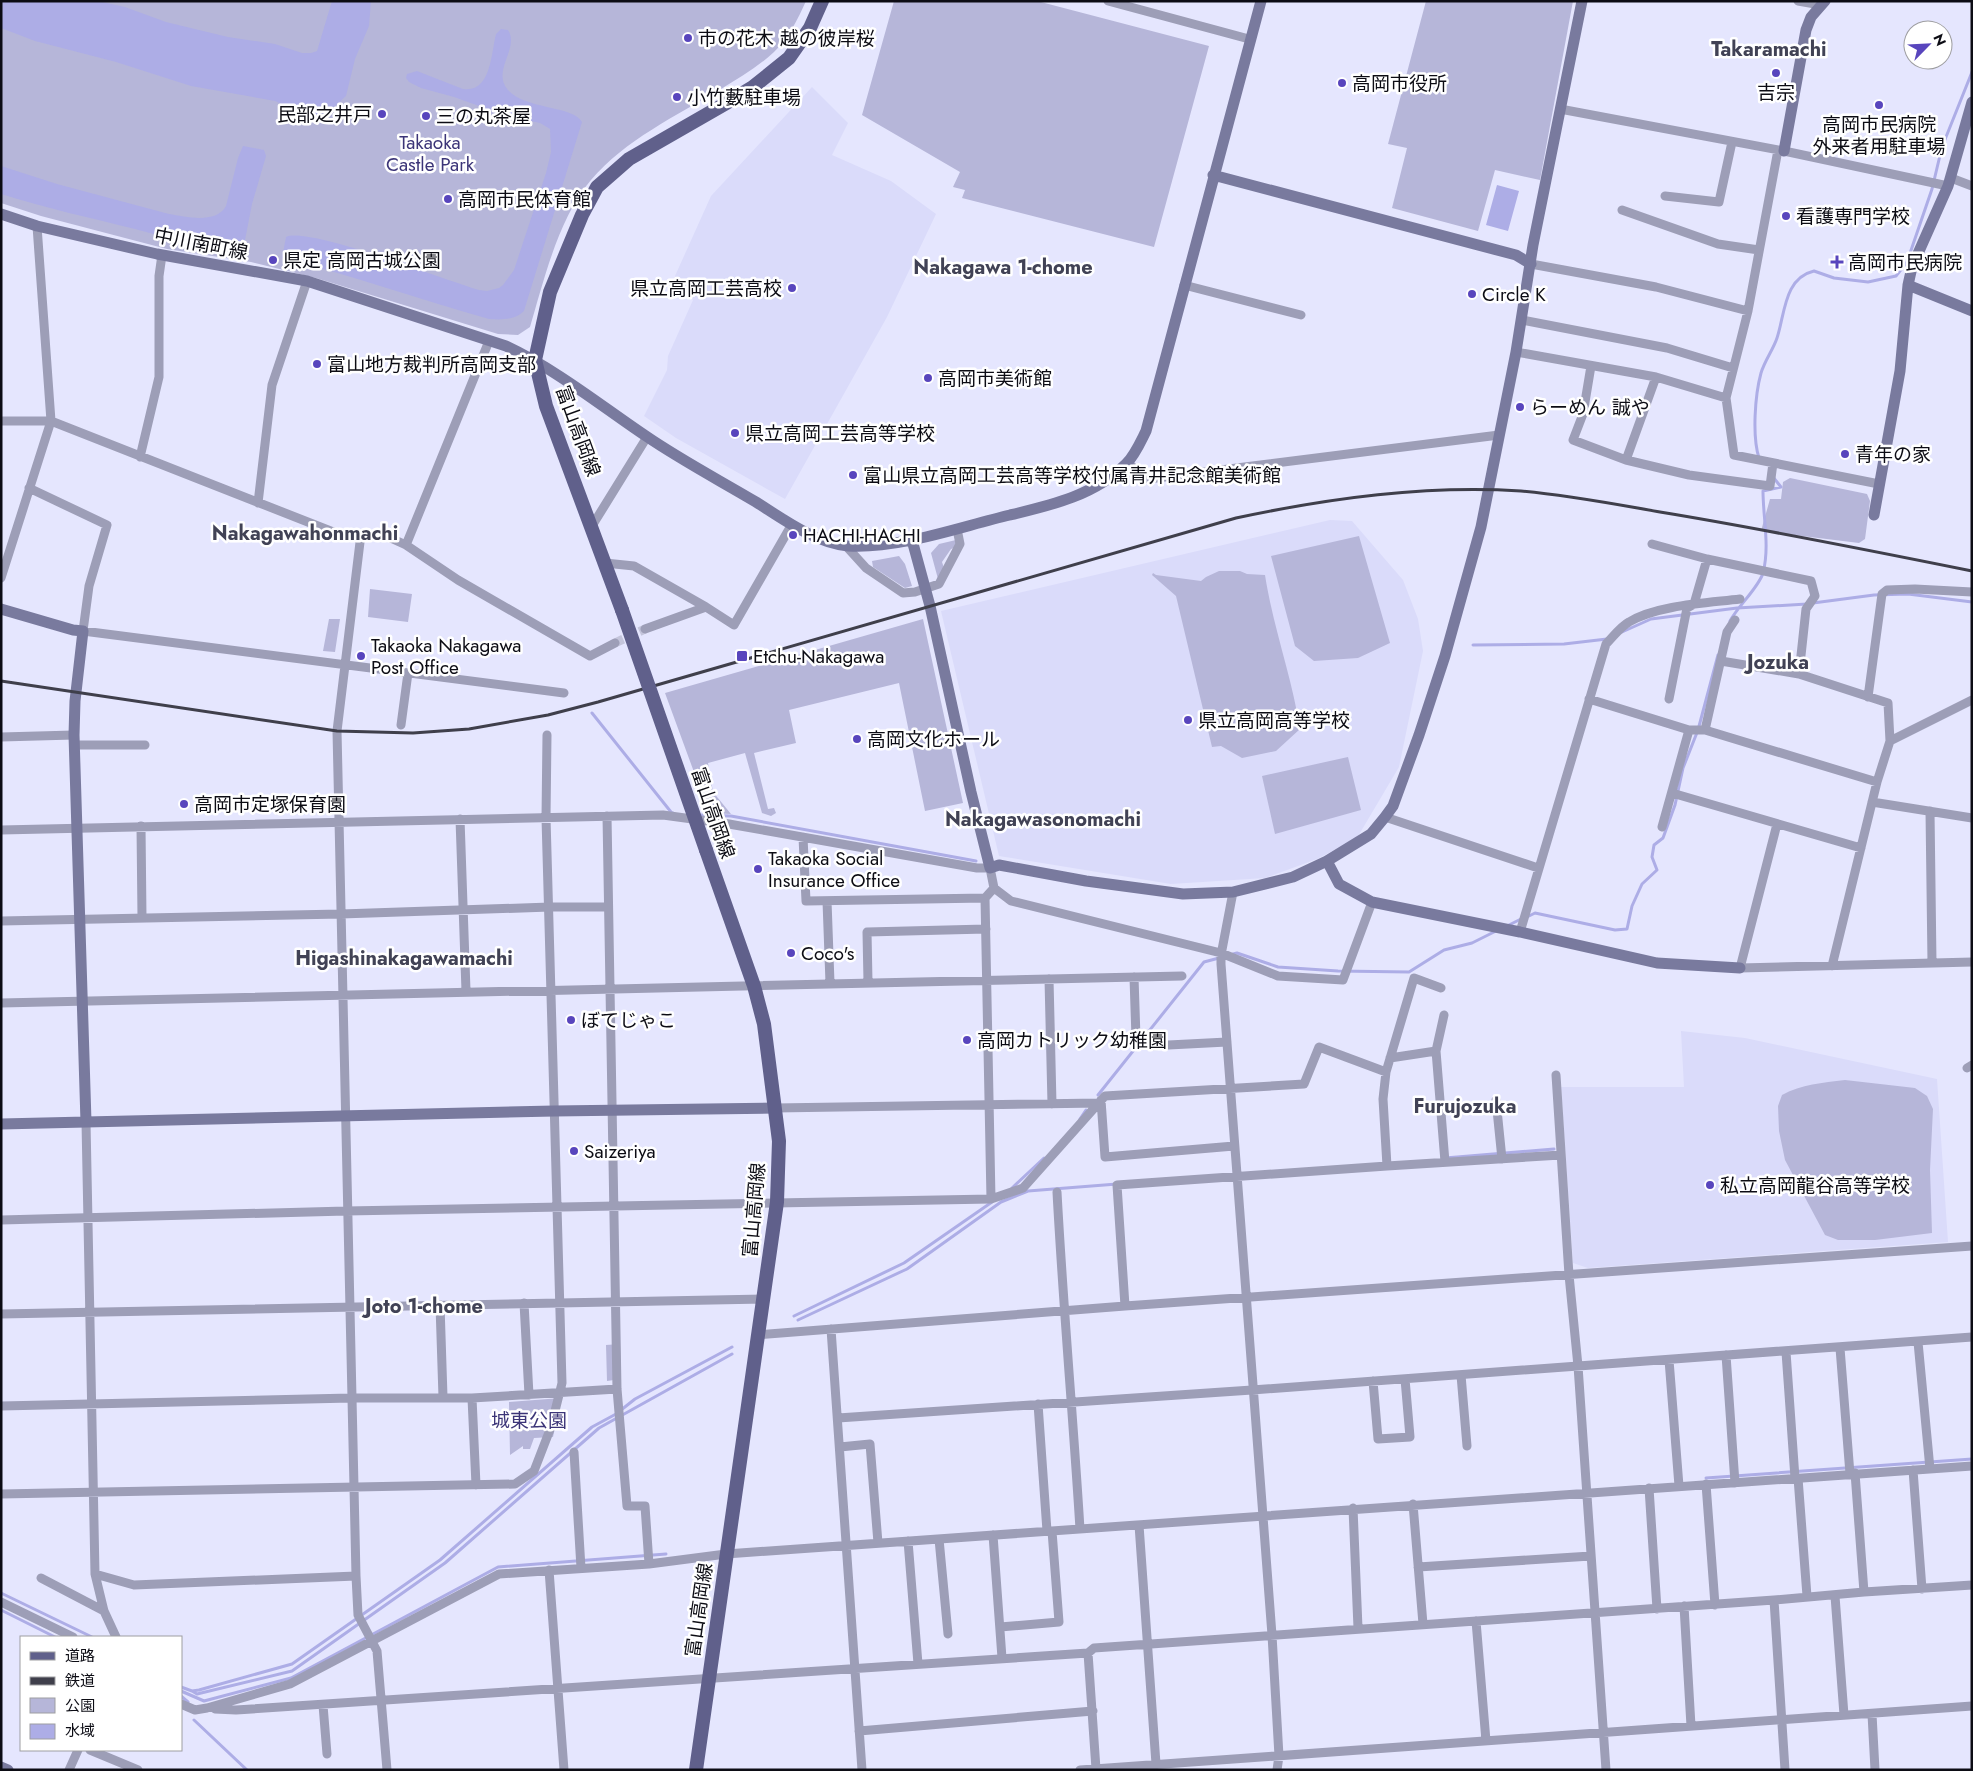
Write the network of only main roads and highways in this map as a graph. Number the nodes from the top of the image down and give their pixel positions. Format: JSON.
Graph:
{"nodes":[{"id":1,"x":822,"y":1,"type":"edge"},
{"id":2,"x":696,"y":1770,"type":"edge"}],
"edges":[{"from":1,"to":2,"type":"main road","name":"富山高岡線","bridge":true}]}
